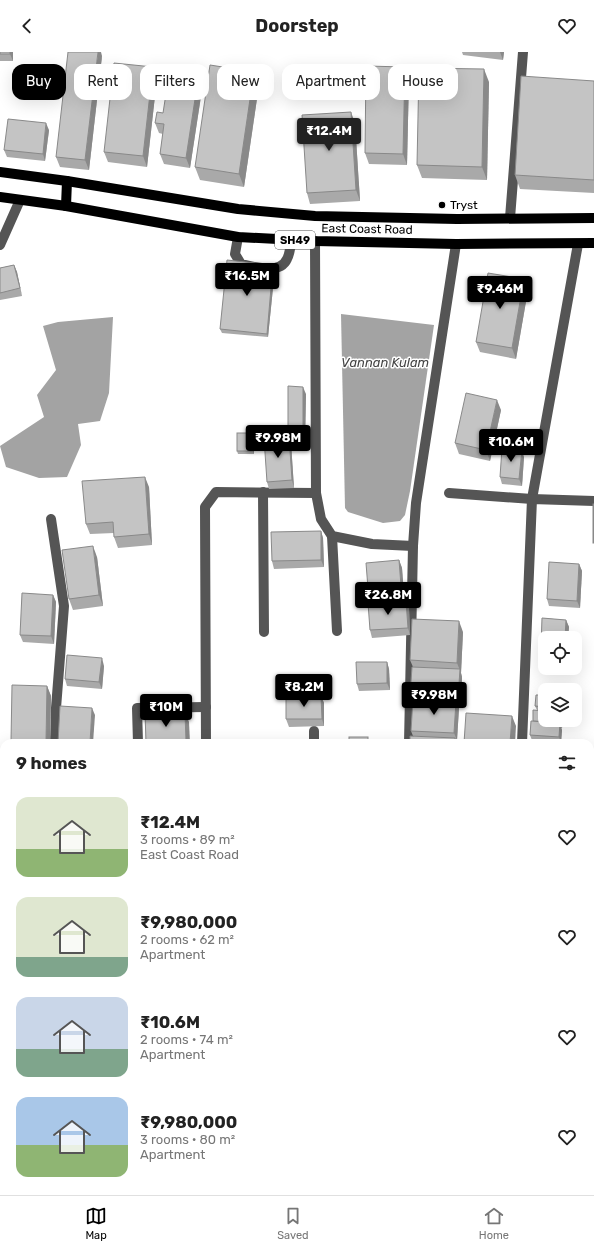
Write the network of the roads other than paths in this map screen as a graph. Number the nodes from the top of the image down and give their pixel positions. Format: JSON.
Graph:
{"nodes":[{"id":1,"x":523,"y":52,"type":"edge"},
{"id":2,"x":0,"y":172,"type":"edge"},
{"id":3,"x":67,"y":181,"type":"junction"},
{"id":4,"x":0,"y":197,"type":"edge"},
{"id":5,"x":20,"y":200,"type":"junction"},
{"id":6,"x":66,"y":206,"type":"junction"},
{"id":7,"x":510,"y":218,"type":"junction"},
{"id":8,"x":594,"y":218,"type":"edge"},
{"id":9,"x":238,"y":237,"type":"junction"},
{"id":10,"x":292,"y":240,"type":"junction"},
{"id":11,"x":315,"y":241,"type":"junction"},
{"id":12,"x":594,"y":243,"type":"edge"},
{"id":13,"x":456,"y":244,"type":"junction"},
{"id":14,"x":578,"y":244,"type":"junction"},
{"id":15,"x":0,"y":245,"type":"edge"},
{"id":16,"x":263,"y":492,"type":"junction"},
{"id":17,"x":316,"y":493,"type":"junction"},
{"id":18,"x":449,"y":493,"type":"dead end"},
{"id":19,"x":532,"y":499,"type":"junction"},
{"id":20,"x":594,"y":501,"type":"edge"},
{"id":21,"x":51,"y":519,"type":"dead end"},
{"id":22,"x":332,"y":536,"type":"junction"},
{"id":23,"x":413,"y":546,"type":"junction"},
{"id":24,"x":337,"y":631,"type":"dead end"},
{"id":25,"x":264,"y":632,"type":"dead end"},
{"id":26,"x":206,"y":707,"type":"junction"},
{"id":27,"x":314,"y":731,"type":"dead end"},
{"id":28,"x":55,"y":739,"type":"edge"},
{"id":29,"x":138,"y":739,"type":"edge"},
{"id":30,"x":206,"y":739,"type":"edge"},
{"id":31,"x":314,"y":739,"type":"edge"},
{"id":32,"x":409,"y":739,"type":"edge"},
{"id":33,"x":522,"y":739,"type":"edge"}],
"edges":[{"from":1,"to":7,"type":"street"},
{"from":2,"to":3,"type":"main road","name":"East Coast Road","number":"SH49"},
{"from":3,"to":6,"type":"main road"},
{"from":3,"to":7,"type":"main road","name":"East Coast Road","number":"SH49"},
{"from":4,"to":5,"type":"main road","name":"East Coast Road","number":"SH49"},
{"from":5,"to":6,"type":"main road","name":"East Coast Road","number":"SH49"},
{"from":5,"to":15,"type":"street"},
{"from":6,"to":9,"type":"main road","name":"East Coast Road","number":"SH49"},
{"from":7,"to":8,"type":"main road","name":"East Coast Road","number":"SH49"},
{"from":9,"to":10,"type":"main road","name":"East Coast Road","number":"SH49"},
{"from":9,"to":10,"type":"street"},
{"from":10,"to":11,"type":"main road","name":"East Coast Road","number":"SH49"},
{"from":11,"to":13,"type":"main road","name":"East Coast Road","number":"SH49"},
{"from":11,"to":17,"type":"street"},
{"from":12,"to":14,"type":"main road","name":"East Coast Road","number":"SH49"},
{"from":13,"to":14,"type":"main road","name":"East Coast Road","number":"SH49"},
{"from":13,"to":23,"type":"street"},
{"from":14,"to":19,"type":"street"},
{"from":16,"to":17,"type":"street"},
{"from":16,"to":25,"type":"street"},
{"from":16,"to":26,"type":"street"},
{"from":17,"to":22,"type":"street"},
{"from":18,"to":19,"type":"street"},
{"from":19,"to":20,"type":"street"},
{"from":19,"to":33,"type":"street"},
{"from":21,"to":28,"type":"street"},
{"from":22,"to":23,"type":"street"},
{"from":22,"to":24,"type":"street"},
{"from":23,"to":32,"type":"street"},
{"from":26,"to":29,"type":"street"},
{"from":26,"to":30,"type":"street"},
{"from":27,"to":31,"type":"street"}]}
